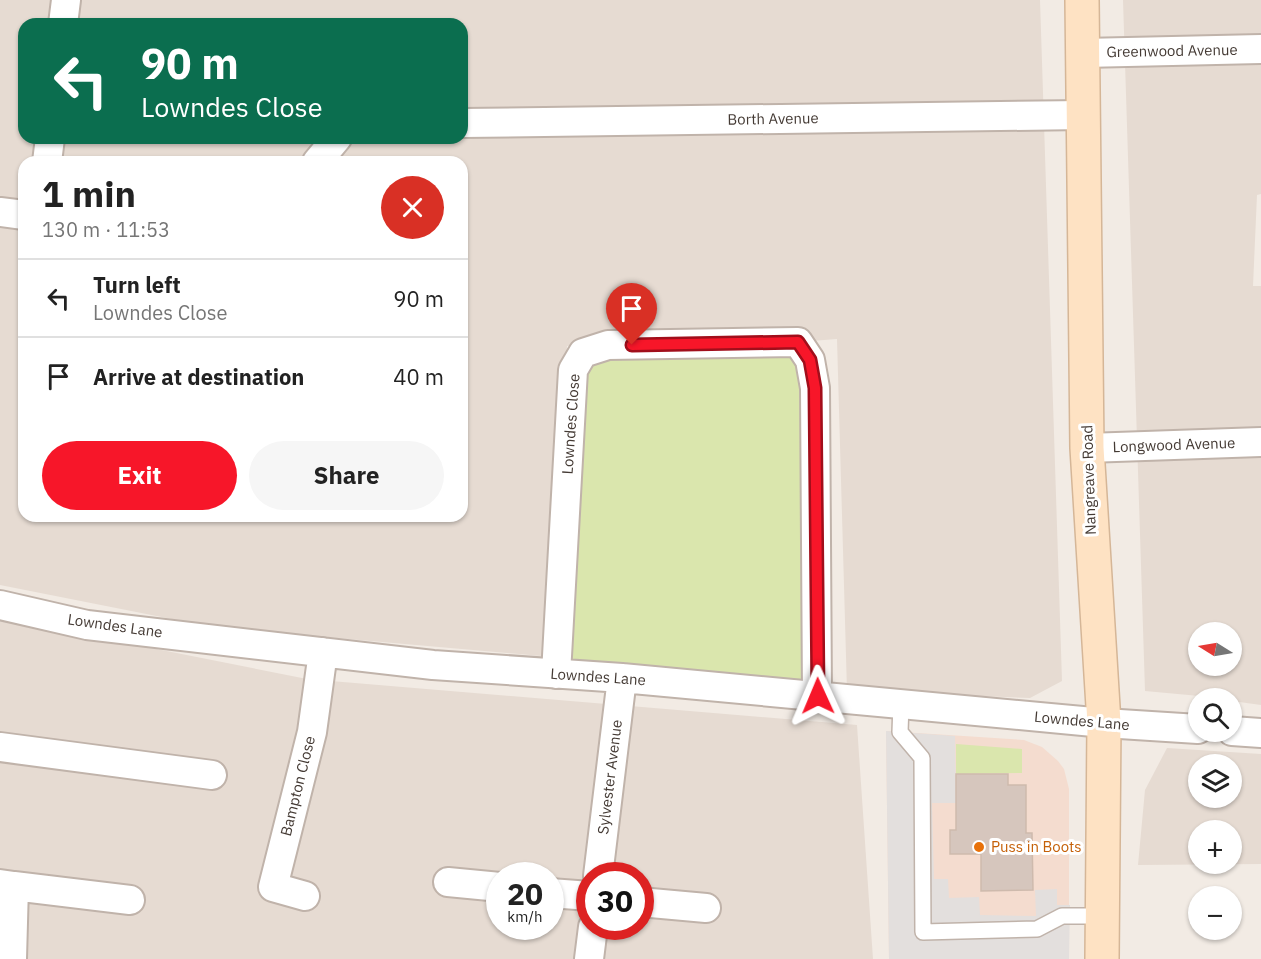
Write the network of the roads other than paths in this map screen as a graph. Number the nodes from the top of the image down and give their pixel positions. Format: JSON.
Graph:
{"nodes":[{"id":1,"x":66,"y":0,"type":"edge"},
{"id":2,"x":1082,"y":0,"type":"edge"},
{"id":3,"x":64,"y":18,"type":"edge"},
{"id":4,"x":1261,"y":49,"type":"edge"},
{"id":5,"x":1083,"y":53,"type":"junction"},
{"id":6,"x":1084,"y":115,"type":"junction"},
{"id":7,"x":468,"y":123,"type":"edge"},
{"id":8,"x":332,"y":144,"type":"edge"},
{"id":9,"x":322,"y":156,"type":"edge"},
{"id":10,"x":0,"y":212,"type":"edge"},
{"id":11,"x":18,"y":214,"type":"edge"},
{"id":12,"x":1261,"y":442,"type":"edge"},
{"id":13,"x":1086,"y":448,"type":"junction"},
{"id":14,"x":0,"y":605,"type":"edge"},
{"id":15,"x":323,"y":652,"type":"junction"},
{"id":16,"x":556,"y":674,"type":"junction"},
{"id":17,"x":622,"y":678,"type":"junction"},
{"id":18,"x":818,"y":696,"type":"junction"},
{"id":19,"x":901,"y":704,"type":"junction"},
{"id":20,"x":1104,"y":723,"type":"junction"},
{"id":21,"x":1188,"y":728,"type":"edge"},
{"id":22,"x":1242,"y":732,"type":"edge"},
{"id":23,"x":1261,"y":733,"type":"edge"},
{"id":24,"x":0,"y":747,"type":"edge"},
{"id":25,"x":212,"y":775,"type":"dead end"},
{"id":26,"x":600,"y":862,"type":"edge"},
{"id":27,"x":448,"y":882,"type":"dead end"},
{"id":28,"x":7,"y":885,"type":"edge"},
{"id":29,"x":486,"y":886,"type":"edge"},
{"id":30,"x":305,"y":896,"type":"dead end"},
{"id":31,"x":130,"y":900,"type":"dead end"},
{"id":32,"x":654,"y":903,"type":"edge"},
{"id":33,"x":706,"y":908,"type":"dead end"},
{"id":34,"x":1103,"y":916,"type":"junction"},
{"id":35,"x":591,"y":940,"type":"edge"},
{"id":36,"x":12,"y":959,"type":"edge"},
{"id":37,"x":589,"y":959,"type":"edge"},
{"id":38,"x":1102,"y":959,"type":"edge"}],
"edges":[{"from":1,"to":3,"type":"street"},
{"from":2,"to":5,"type":"main road","name":"Nangreave Road"},
{"from":4,"to":5,"type":"street","name":"Greenwood Avenue"},
{"from":5,"to":6,"type":"main road","name":"Nangreave Road"},
{"from":6,"to":7,"type":"street","name":"Borth Avenue"},
{"from":6,"to":13,"type":"main road","name":"Nangreave Road"},
{"from":8,"to":9,"type":"street"},
{"from":10,"to":11,"type":"street"},
{"from":12,"to":13,"type":"street","name":"Longwood Avenue"},
{"from":13,"to":20,"type":"main road","name":"Nangreave Road"},
{"from":14,"to":15,"type":"street","name":"Lowndes Lane"},
{"from":15,"to":16,"type":"street","name":"Lowndes Lane"},
{"from":15,"to":30,"type":"street","name":"Bampton Close"},
{"from":16,"to":17,"type":"street","name":"Lowndes Lane"},
{"from":16,"to":18,"type":"street","name":"Lowndes Close"},
{"from":17,"to":18,"type":"street","name":"Lowndes Lane"},
{"from":17,"to":26,"type":"street","name":"Sylvester Avenue"},
{"from":18,"to":19,"type":"street","name":"Lowndes Lane"},
{"from":19,"to":20,"type":"street","name":"Lowndes Lane"},
{"from":19,"to":34,"type":"lane"},
{"from":20,"to":21,"type":"street","name":"Lowndes Lane"},
{"from":20,"to":34,"type":"main road","name":"Nangreave Road"},
{"from":22,"to":23,"type":"street"},
{"from":24,"to":25,"type":"street"},
{"from":27,"to":29,"type":"street"},
{"from":28,"to":31,"type":"street"},
{"from":28,"to":36,"type":"street"},
{"from":32,"to":33,"type":"street"},
{"from":34,"to":38,"type":"main road","name":"Nangreave Road"},
{"from":35,"to":37,"type":"street"}]}
